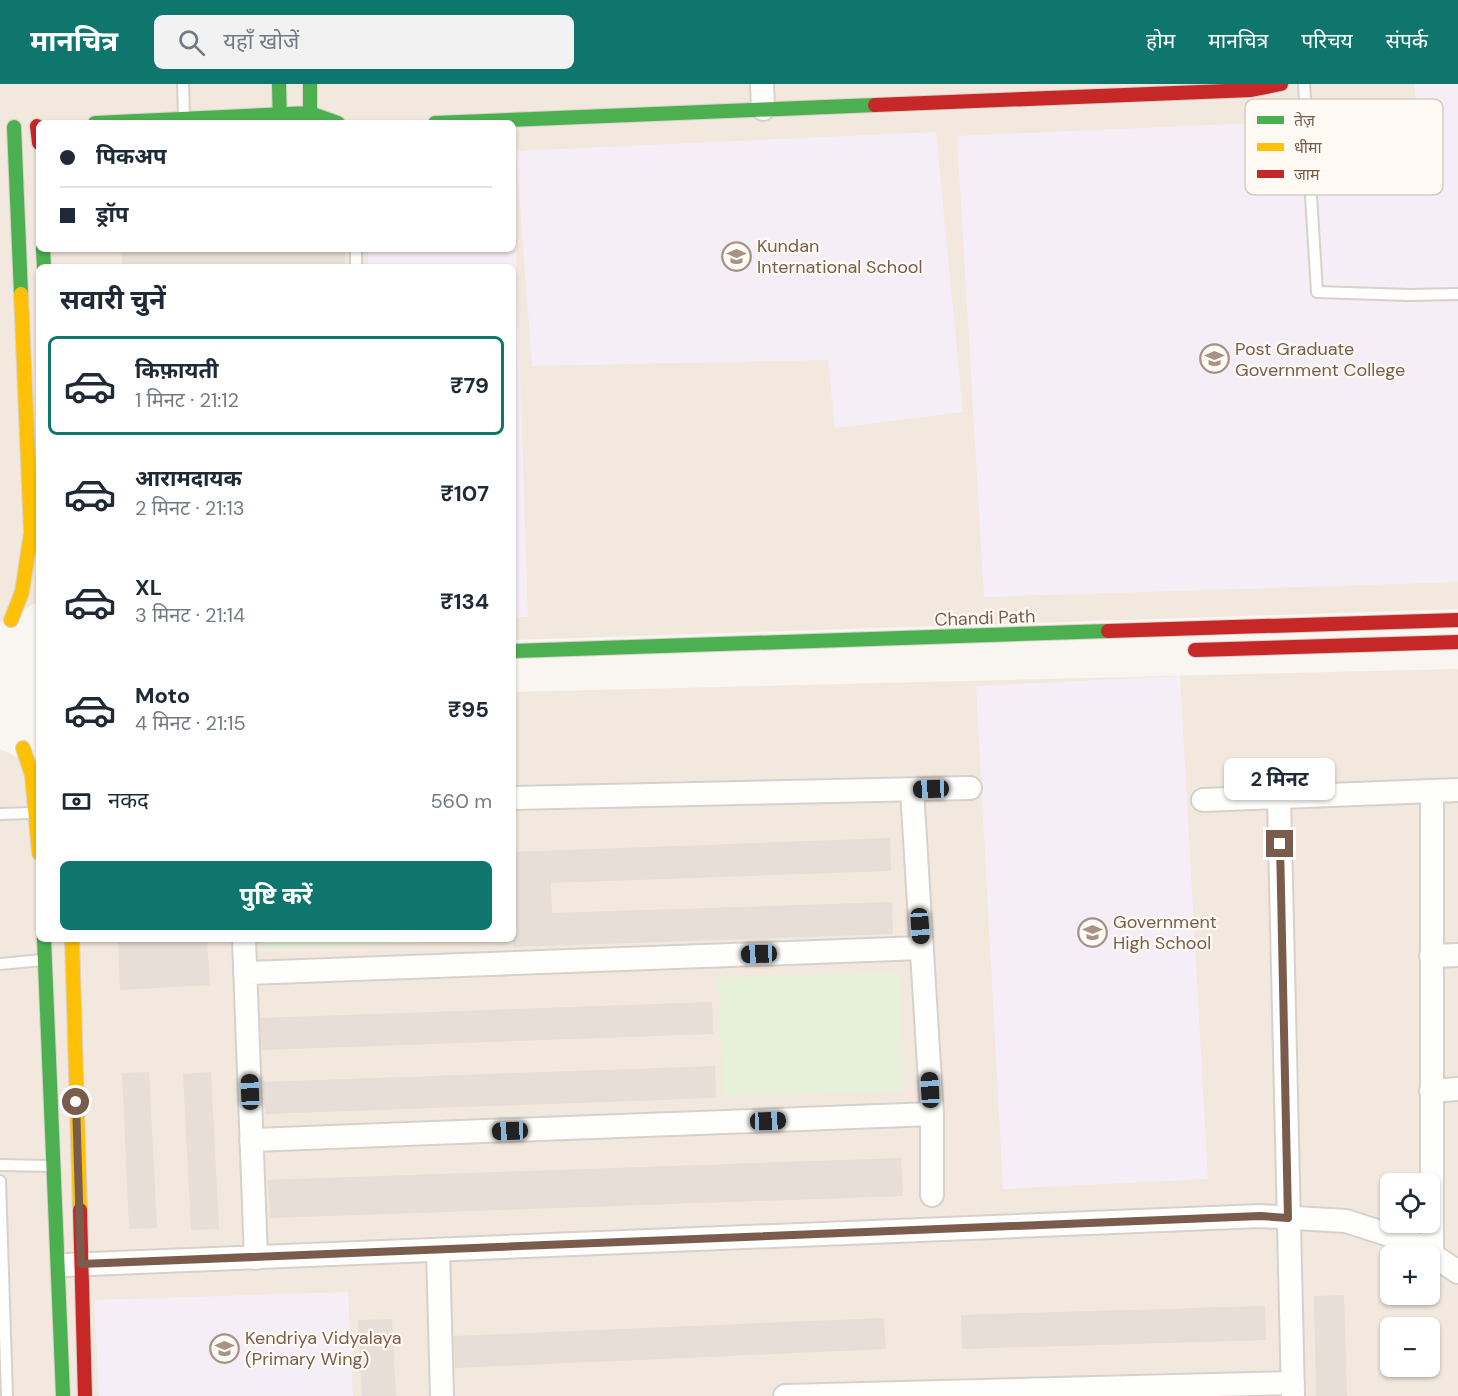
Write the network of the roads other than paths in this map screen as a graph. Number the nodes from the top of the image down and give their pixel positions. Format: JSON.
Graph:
{"nodes":[{"id":1,"x":183,"y":84,"type":"edge"},
{"id":2,"x":279,"y":84,"type":"edge"},
{"id":3,"x":310,"y":84,"type":"edge"},
{"id":4,"x":762,"y":84,"type":"edge"},
{"id":5,"x":1281,"y":84,"type":"edge"},
{"id":6,"x":1304,"y":84,"type":"edge"},
{"id":7,"x":1305,"y":99,"type":"edge"},
{"id":8,"x":763,"y":110,"type":"junction"},
{"id":9,"x":184,"y":118,"type":"junction"},
{"id":10,"x":280,"y":118,"type":"edge"},
{"id":11,"x":310,"y":118,"type":"edge"},
{"id":12,"x":148,"y":120,"type":"edge"},
{"id":13,"x":511,"y":120,"type":"edge"},
{"id":14,"x":36,"y":126,"type":"edge"},
{"id":15,"x":7,"y":129,"type":"edge"},
{"id":16,"x":0,"y":145,"type":"edge"},
{"id":17,"x":36,"y":150,"type":"edge"},
{"id":18,"x":15,"y":152,"type":"junction"},
{"id":19,"x":1311,"y":195,"type":"edge"},
{"id":20,"x":1458,"y":294,"type":"edge"},
{"id":21,"x":28,"y":615,"type":"dead end"},
{"id":22,"x":1458,"y":620,"type":"edge"},
{"id":23,"x":6,"y":624,"type":"edge"},
{"id":24,"x":1458,"y":642,"type":"edge"},
{"id":25,"x":516,"y":651,"type":"edge"},
{"id":26,"x":1183,"y":651,"type":"dead end"},
{"id":27,"x":8,"y":740,"type":"dead end"},
{"id":28,"x":23,"y":748,"type":"junction"},
{"id":29,"x":36,"y":750,"type":"edge"},
{"id":30,"x":970,"y":788,"type":"dead end"},
{"id":31,"x":912,"y":790,"type":"junction"},
{"id":32,"x":1458,"y":790,"type":"edge"},
{"id":33,"x":1432,"y":791,"type":"junction"},
{"id":34,"x":1279,"y":797,"type":"junction"},
{"id":35,"x":516,"y":798,"type":"edge"},
{"id":36,"x":1203,"y":800,"type":"dead end"},
{"id":37,"x":36,"y":813,"type":"joint"},
{"id":38,"x":0,"y":814,"type":"edge"},
{"id":39,"x":44,"y":942,"type":"edge"},
{"id":40,"x":72,"y":942,"type":"edge"},
{"id":41,"x":244,"y":942,"type":"edge"},
{"id":42,"x":922,"y":948,"type":"junction"},
{"id":43,"x":1458,"y":955,"type":"edge"},
{"id":44,"x":1431,"y":956,"type":"junction"},
{"id":45,"x":45,"y":960,"type":"junction"},
{"id":46,"x":0,"y":964,"type":"edge"},
{"id":47,"x":245,"y":973,"type":"junction"},
{"id":48,"x":1458,"y":1089,"type":"edge"},
{"id":49,"x":1431,"y":1090,"type":"junction"},
{"id":50,"x":932,"y":1114,"type":"junction"},
{"id":51,"x":251,"y":1140,"type":"junction"},
{"id":52,"x":0,"y":1165,"type":"edge"},
{"id":53,"x":53,"y":1166,"type":"junction"},
{"id":54,"x":0,"y":1181,"type":"edge"},
{"id":55,"x":932,"y":1195,"type":"dead end"},
{"id":56,"x":1288,"y":1218,"type":"junction"},
{"id":57,"x":1417,"y":1245,"type":"edge"},
{"id":58,"x":1432,"y":1245,"type":"edge"},
{"id":59,"x":438,"y":1250,"type":"junction"},
{"id":60,"x":256,"y":1257,"type":"junction"},
{"id":61,"x":1440,"y":1260,"type":"edge"},
{"id":62,"x":81,"y":1264,"type":"junction"},
{"id":63,"x":57,"y":1266,"type":"junction"},
{"id":64,"x":1458,"y":1272,"type":"edge"},
{"id":65,"x":1293,"y":1389,"type":"edge"},
{"id":66,"x":7,"y":1396,"type":"edge"},
{"id":67,"x":63,"y":1396,"type":"edge"},
{"id":68,"x":85,"y":1396,"type":"edge"},
{"id":69,"x":442,"y":1396,"type":"edge"},
{"id":70,"x":785,"y":1396,"type":"edge"}],
"edges":[{"from":1,"to":9,"type":"lane"},
{"from":2,"to":10,"type":"street"},
{"from":3,"to":11,"type":"street"},
{"from":4,"to":8,"type":"street"},
{"from":5,"to":8,"type":"street"},
{"from":6,"to":7,"type":"lane"},
{"from":8,"to":13,"type":"street"},
{"from":9,"to":10,"type":"street"},
{"from":9,"to":12,"type":"street"},
{"from":10,"to":11,"type":"street"},
{"from":14,"to":15,"type":"street"},
{"from":15,"to":18,"type":"street"},
{"from":16,"to":18,"type":"street"},
{"from":17,"to":18,"type":"street"},
{"from":18,"to":23,"type":"street"},
{"from":19,"to":20,"type":"lane"},
{"from":21,"to":23,"type":"street"},
{"from":22,"to":25,"type":"street","name":"Chandi Path"},
{"from":24,"to":26,"type":"street"},
{"from":27,"to":28,"type":"street"},
{"from":28,"to":29,"type":"street"},
{"from":28,"to":37,"type":"street"},
{"from":30,"to":31,"type":"street"},
{"from":31,"to":35,"type":"street"},
{"from":31,"to":42,"type":"street"},
{"from":32,"to":33,"type":"street"},
{"from":33,"to":34,"type":"street"},
{"from":33,"to":44,"type":"street"},
{"from":34,"to":36,"type":"street"},
{"from":34,"to":56,"type":"street"},
{"from":37,"to":38,"type":"lane"},
{"from":39,"to":45,"type":"street"},
{"from":40,"to":62,"type":"street"},
{"from":41,"to":47,"type":"street"},
{"from":42,"to":47,"type":"street"},
{"from":42,"to":50,"type":"street"},
{"from":43,"to":44,"type":"street"},
{"from":44,"to":49,"type":"street"},
{"from":45,"to":46,"type":"lane"},
{"from":45,"to":53,"type":"street"},
{"from":47,"to":51,"type":"street"},
{"from":48,"to":49,"type":"street"},
{"from":49,"to":58,"type":"street"},
{"from":50,"to":51,"type":"street"},
{"from":50,"to":55,"type":"street"},
{"from":51,"to":60,"type":"street"},
{"from":52,"to":53,"type":"lane"},
{"from":53,"to":63,"type":"street"},
{"from":54,"to":66,"type":"lane"},
{"from":56,"to":57,"type":"street"},
{"from":56,"to":59,"type":"street"},
{"from":56,"to":65,"type":"street"},
{"from":59,"to":60,"type":"street"},
{"from":59,"to":69,"type":"street"},
{"from":60,"to":62,"type":"street"},
{"from":61,"to":64,"type":"street"},
{"from":62,"to":63,"type":"street"},
{"from":62,"to":68,"type":"street"},
{"from":63,"to":67,"type":"street"},
{"from":65,"to":70,"type":"street"}]}
